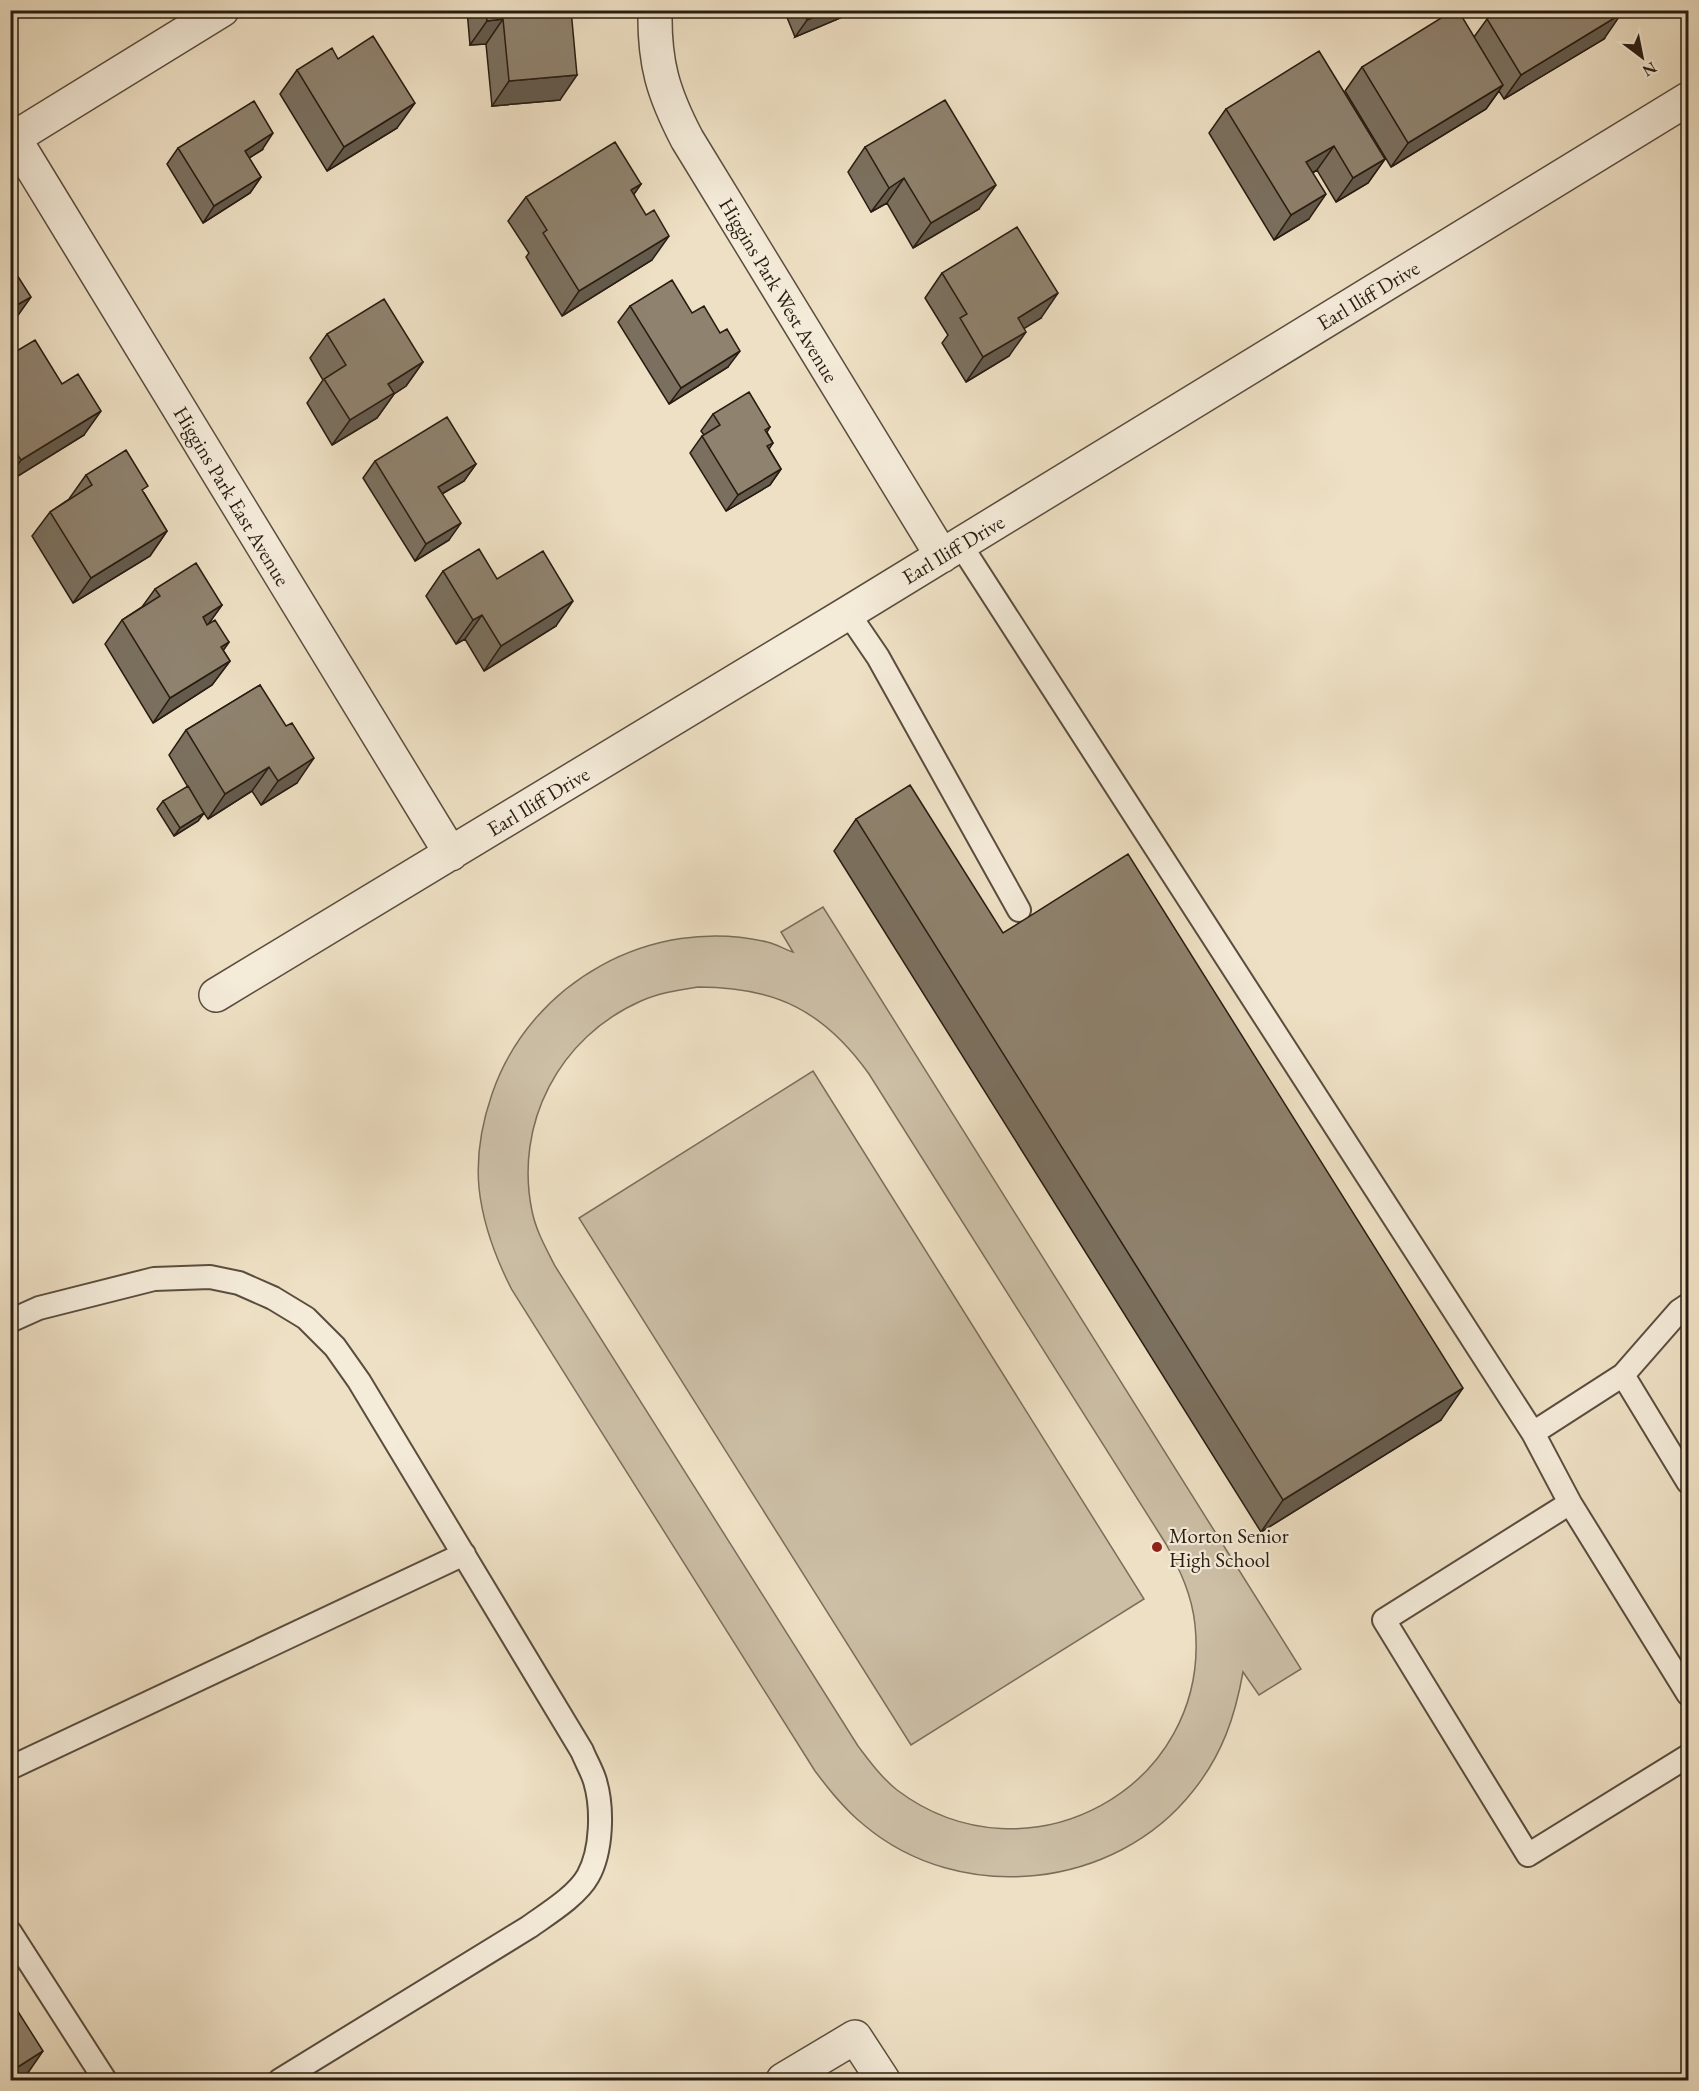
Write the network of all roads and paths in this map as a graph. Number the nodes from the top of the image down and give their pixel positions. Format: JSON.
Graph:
{"nodes":[{"id":1,"x":222,"y":10,"type":"edge"},
{"id":2,"x":655,"y":10,"type":"edge"},
{"id":3,"x":1689,"y":99,"type":"edge"},
{"id":4,"x":951,"y":550,"type":"junction"},
{"id":5,"x":848,"y":613,"type":"junction"},
{"id":6,"x":451,"y":854,"type":"junction"},
{"id":7,"x":1019,"y":910,"type":"dead end"},
{"id":8,"x":216,"y":995,"type":"dead end"},
{"id":9,"x":1689,"y":1305,"type":"edge"},
{"id":10,"x":10,"y":1321,"type":"edge"},
{"id":11,"x":1623,"y":1375,"type":"junction"},
{"id":12,"x":1533,"y":1433,"type":"junction"},
{"id":13,"x":1689,"y":1482,"type":"edge"},
{"id":14,"x":1570,"y":1503,"type":"junction"},
{"id":15,"x":464,"y":1554,"type":"junction"},
{"id":16,"x":1689,"y":1695,"type":"edge"},
{"id":17,"x":1689,"y":1756,"type":"edge"},
{"id":18,"x":10,"y":1768,"type":"edge"},
{"id":19,"x":10,"y":1932,"type":"edge"},
{"id":20,"x":105,"y":2080,"type":"edge"},
{"id":21,"x":280,"y":2080,"type":"edge"},
{"id":22,"x":783,"y":2080,"type":"edge"},
{"id":23,"x":883,"y":2080,"type":"edge"}],
"edges":[{"from":1,"to":6,"type":"street","name":"Higgins Park East Avenue"},
{"from":2,"to":4,"type":"street","name":"Higgins Park West Avenue"},
{"from":3,"to":4,"type":"street","name":"Earl Iliff Drive"},
{"from":4,"to":5,"type":"street","name":"Earl Iliff Drive"},
{"from":4,"to":12,"type":"lane"},
{"from":5,"to":6,"type":"street","name":"Earl Iliff Drive"},
{"from":5,"to":7,"type":"lane"},
{"from":6,"to":8,"type":"street","name":"Earl Iliff Drive"},
{"from":9,"to":11,"type":"lane"},
{"from":10,"to":15,"type":"lane"},
{"from":11,"to":12,"type":"lane"},
{"from":11,"to":13,"type":"lane"},
{"from":12,"to":14,"type":"lane"},
{"from":14,"to":16,"type":"lane"},
{"from":14,"to":17,"type":"lane"},
{"from":15,"to":18,"type":"lane"},
{"from":15,"to":21,"type":"lane"},
{"from":19,"to":20,"type":"lane"},
{"from":22,"to":23,"type":"street"}]}
